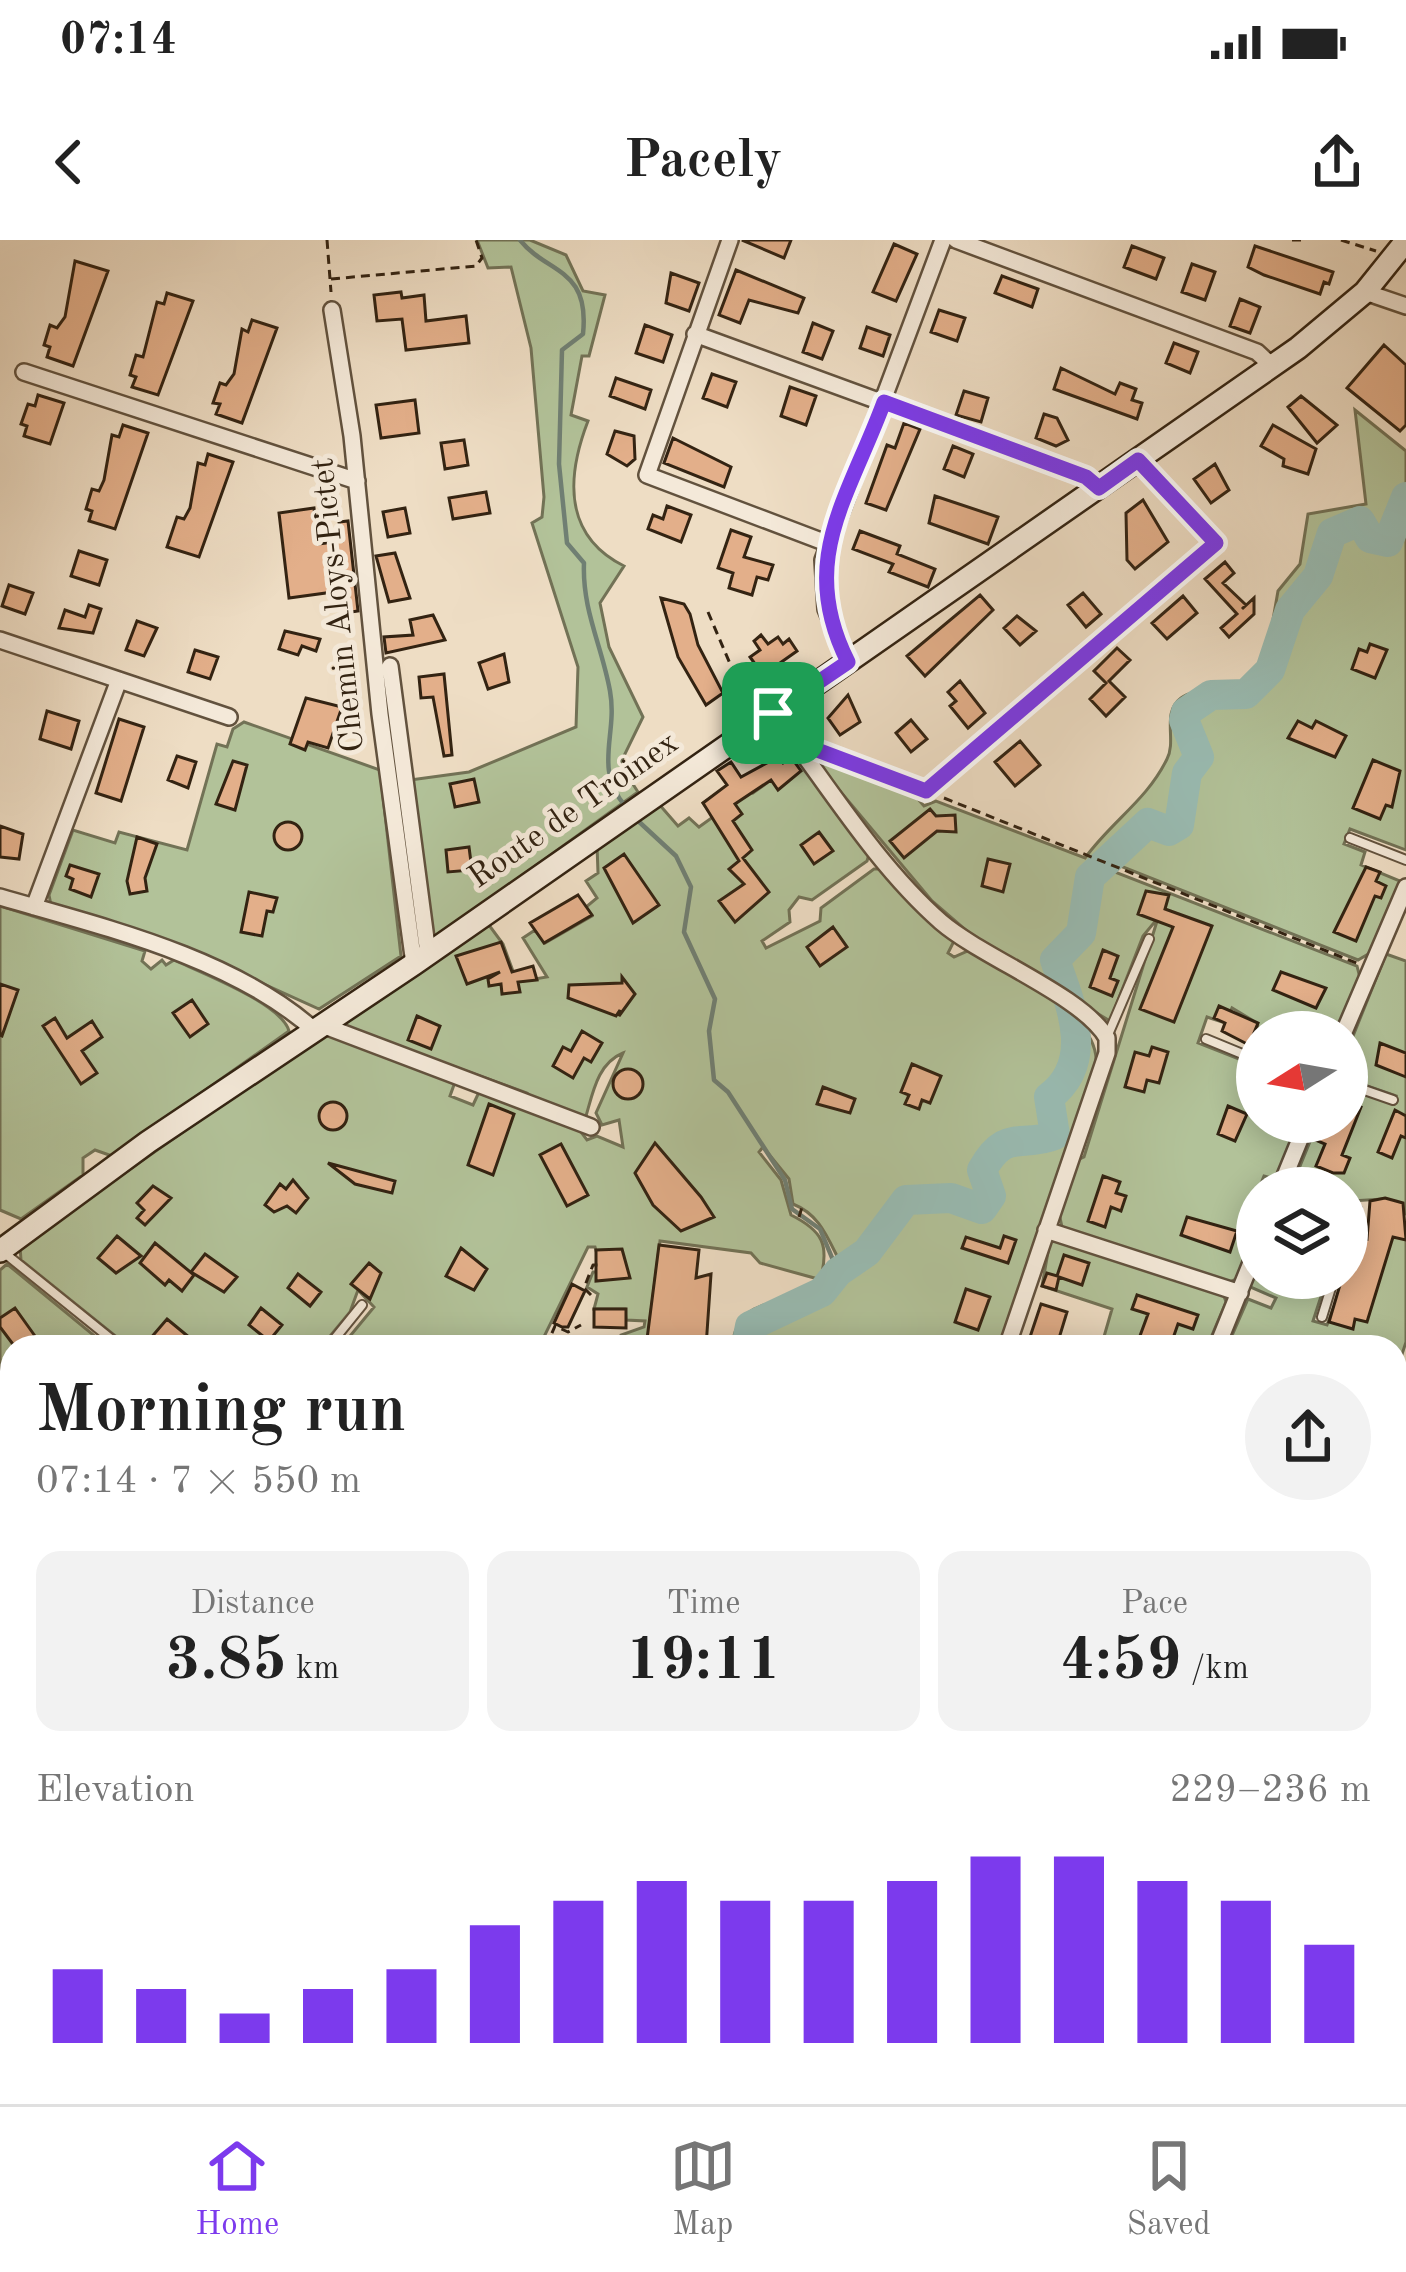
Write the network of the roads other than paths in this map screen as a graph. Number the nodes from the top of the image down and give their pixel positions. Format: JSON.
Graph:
{"nodes":[{"id":1,"x":730,"y":240,"type":"edge"},
{"id":2,"x":943,"y":240,"type":"edge"},
{"id":3,"x":956,"y":240,"type":"edge"},
{"id":4,"x":1406,"y":242,"type":"edge"},
{"id":5,"x":1365,"y":292,"type":"junction"},
{"id":6,"x":1406,"y":306,"type":"edge"},
{"id":7,"x":332,"y":310,"type":"road end"},
{"id":8,"x":695,"y":334,"type":"junction"},
{"id":9,"x":1272,"y":366,"type":"junction"},
{"id":10,"x":24,"y":372,"type":"dead end"},
{"id":11,"x":884,"y":402,"type":"junction"},
{"id":12,"x":357,"y":481,"type":"junction"},
{"id":13,"x":1099,"y":488,"type":"junction"},
{"id":14,"x":1216,"y":543,"type":"road end"},
{"id":15,"x":830,"y":544,"type":"junction"},
{"id":16,"x":0,"y":640,"type":"edge"},
{"id":17,"x":848,"y":662,"type":"junction"},
{"id":18,"x":390,"y":666,"type":"dead end"},
{"id":19,"x":119,"y":680,"type":"junction"},
{"id":20,"x":767,"y":712,"type":"junction"},
{"id":21,"x":229,"y":717,"type":"dead end"},
{"id":22,"x":796,"y":742,"type":"junction"},
{"id":23,"x":1351,"y":838,"type":"dead end"},
{"id":24,"x":1406,"y":860,"type":"edge"},
{"id":25,"x":1406,"y":887,"type":"edge"},
{"id":26,"x":0,"y":897,"type":"edge"},
{"id":27,"x":34,"y":907,"type":"junction"},
{"id":28,"x":1149,"y":939,"type":"dead end"},
{"id":29,"x":421,"y":959,"type":"junction"},
{"id":30,"x":1353,"y":1011,"type":"edge"},
{"id":31,"x":318,"y":1028,"type":"junction"},
{"id":32,"x":1107,"y":1038,"type":"junction"},
{"id":33,"x":1205,"y":1039,"type":"dead end"},
{"id":34,"x":1236,"y":1052,"type":"edge"},
{"id":35,"x":1368,"y":1091,"type":"edge"},
{"id":36,"x":1393,"y":1100,"type":"dead end"},
{"id":37,"x":591,"y":1127,"type":"dead end"},
{"id":38,"x":1046,"y":1230,"type":"junction"},
{"id":39,"x":0,"y":1250,"type":"edge"},
{"id":40,"x":1236,"y":1292,"type":"edge"},
{"id":41,"x":1237,"y":1299,"type":"edge"},
{"id":42,"x":1328,"y":1299,"type":"edge"},
{"id":43,"x":362,"y":1305,"type":"dead end"},
{"id":44,"x":1322,"y":1317,"type":"dead end"},
{"id":45,"x":106,"y":1335,"type":"edge"},
{"id":46,"x":338,"y":1335,"type":"edge"},
{"id":47,"x":1011,"y":1335,"type":"edge"},
{"id":48,"x":1222,"y":1335,"type":"edge"}],
"edges":[{"from":1,"to":8,"type":"street"},
{"from":2,"to":11,"type":"street"},
{"from":3,"to":9,"type":"street"},
{"from":4,"to":5,"type":"street","name":"Route de Troinex"},
{"from":5,"to":6,"type":"street"},
{"from":5,"to":9,"type":"street","name":"Route de Troinex"},
{"from":7,"to":12,"type":"street","name":"Chemin Aloys-Pictet"},
{"from":8,"to":11,"type":"street"},
{"from":8,"to":15,"type":"street"},
{"from":9,"to":13,"type":"street","name":"Route de Troinex"},
{"from":10,"to":12,"type":"street"},
{"from":11,"to":13,"type":"street"},
{"from":11,"to":15,"type":"street"},
{"from":12,"to":29,"type":"street","name":"Chemin Aloys-Pictet"},
{"from":13,"to":17,"type":"street","name":"Route de Troinex"},
{"from":14,"to":22,"type":"street"},
{"from":15,"to":17,"type":"street"},
{"from":16,"to":19,"type":"street"},
{"from":17,"to":20,"type":"street","name":"Route de Troinex"},
{"from":18,"to":29,"type":"street"},
{"from":19,"to":21,"type":"street"},
{"from":19,"to":27,"type":"street"},
{"from":20,"to":22,"type":"street"},
{"from":20,"to":29,"type":"street","name":"Route de Troinex"},
{"from":22,"to":32,"type":"street"},
{"from":23,"to":24,"type":"lane"},
{"from":25,"to":30,"type":"street"},
{"from":26,"to":27,"type":"street"},
{"from":27,"to":31,"type":"street"},
{"from":28,"to":32,"type":"lane"},
{"from":29,"to":31,"type":"street","name":"Route de Troinex"},
{"from":31,"to":37,"type":"street"},
{"from":31,"to":39,"type":"street","name":"Route de Troinex"},
{"from":32,"to":38,"type":"street"},
{"from":33,"to":34,"type":"lane"},
{"from":35,"to":36,"type":"lane"},
{"from":38,"to":40,"type":"street"},
{"from":38,"to":47,"type":"street"},
{"from":39,"to":45,"type":"lane"},
{"from":41,"to":48,"type":"street"},
{"from":42,"to":44,"type":"lane"},
{"from":43,"to":46,"type":"lane"}]}
